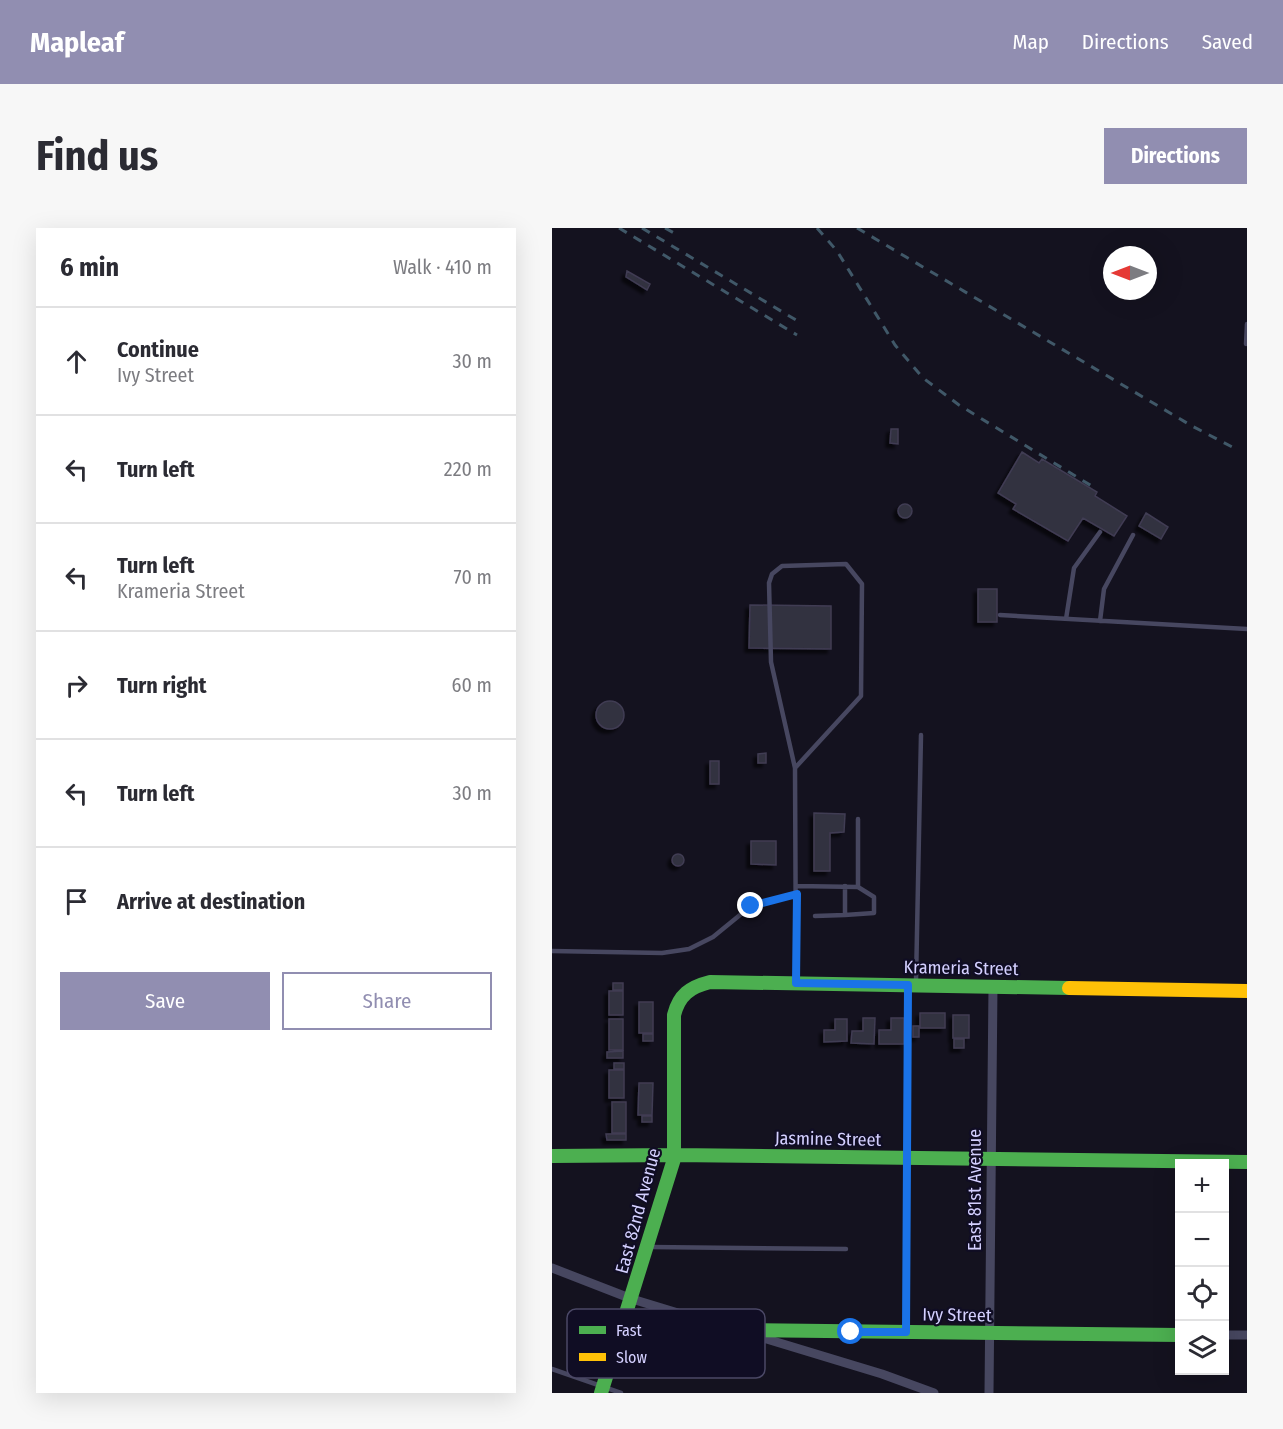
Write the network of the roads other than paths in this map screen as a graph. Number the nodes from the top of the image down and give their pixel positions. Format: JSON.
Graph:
{"nodes":[{"id":1,"x":1247,"y":324,"type":"edge"},
{"id":2,"x":1246,"y":344,"type":"edge"},
{"id":3,"x":1100,"y":532,"type":"dead end"},
{"id":4,"x":1133,"y":535,"type":"dead end"},
{"id":5,"x":1000,"y":615,"type":"dead end"},
{"id":6,"x":1066,"y":619,"type":"junction"},
{"id":7,"x":1100,"y":621,"type":"junction"},
{"id":8,"x":1247,"y":629,"type":"edge"},
{"id":9,"x":921,"y":735,"type":"dead end"},
{"id":10,"x":795,"y":768,"type":"junction"},
{"id":11,"x":858,"y":819,"type":"dead end"},
{"id":12,"x":797,"y":886,"type":"junction"},
{"id":13,"x":845,"y":886,"type":"junction"},
{"id":14,"x":858,"y":886,"type":"junction"},
{"id":15,"x":797,"y":894,"type":"junction"},
{"id":16,"x":845,"y":915,"type":"junction"},
{"id":17,"x":815,"y":916,"type":"dead end"},
{"id":18,"x":552,"y":951,"type":"edge"},
{"id":19,"x":796,"y":983,"type":"junction"},
{"id":20,"x":912,"y":985,"type":"junction"},
{"id":21,"x":993,"y":986,"type":"junction"},
{"id":22,"x":1247,"y":991,"type":"edge"},
{"id":23,"x":680,"y":997,"type":"joint"},
{"id":24,"x":674,"y":1155,"type":"junction"},
{"id":25,"x":552,"y":1156,"type":"edge"},
{"id":26,"x":907,"y":1158,"type":"junction"},
{"id":27,"x":991,"y":1159,"type":"junction"},
{"id":28,"x":1175,"y":1161,"type":"edge"},
{"id":29,"x":1229,"y":1162,"type":"edge"},
{"id":30,"x":1247,"y":1162,"type":"edge"},
{"id":31,"x":648,"y":1247,"type":"junction"},
{"id":32,"x":846,"y":1249,"type":"dead end"},
{"id":33,"x":552,"y":1268,"type":"edge"},
{"id":34,"x":632,"y":1299,"type":"junction"},
{"id":35,"x":629,"y":1309,"type":"edge"},
{"id":36,"x":665,"y":1309,"type":"edge"},
{"id":37,"x":765,"y":1330,"type":"edge"},
{"id":38,"x":906,"y":1332,"type":"junction"},
{"id":39,"x":991,"y":1334,"type":"junction"},
{"id":40,"x":1175,"y":1335,"type":"edge"},
{"id":41,"x":1229,"y":1335,"type":"edge"},
{"id":42,"x":1247,"y":1335,"type":"edge"},
{"id":43,"x":765,"y":1339,"type":"edge"},
{"id":44,"x":552,"y":1369,"type":"edge"},
{"id":45,"x":567,"y":1375,"type":"edge"},
{"id":46,"x":573,"y":1378,"type":"edge"},
{"id":47,"x":602,"y":1390,"type":"edge"},
{"id":48,"x":621,"y":1393,"type":"edge"},
{"id":49,"x":934,"y":1393,"type":"edge"},
{"id":50,"x":989,"y":1393,"type":"edge"}],
"edges":[{"from":1,"to":2,"type":"lane"},
{"from":3,"to":6,"type":"lane"},
{"from":4,"to":7,"type":"lane"},
{"from":5,"to":6,"type":"lane"},
{"from":6,"to":7,"type":"lane"},
{"from":7,"to":8,"type":"lane"},
{"from":9,"to":20,"type":"lane"},
{"from":10,"to":10,"type":"lane"},
{"from":10,"to":12,"type":"lane"},
{"from":11,"to":14,"type":"lane"},
{"from":12,"to":13,"type":"lane"},
{"from":12,"to":15,"type":"lane"},
{"from":13,"to":14,"type":"lane"},
{"from":13,"to":16,"type":"lane"},
{"from":14,"to":16,"type":"lane"},
{"from":15,"to":18,"type":"lane"},
{"from":15,"to":19,"type":"lane"},
{"from":16,"to":17,"type":"lane"},
{"from":19,"to":20,"type":"street","name":"Krameria Street"},
{"from":19,"to":23,"type":"street","name":"Krameria Street"},
{"from":20,"to":21,"type":"street","name":"Krameria Street"},
{"from":20,"to":26,"type":"lane"},
{"from":21,"to":22,"type":"street","name":"Krameria Street"},
{"from":21,"to":27,"type":"street","name":"East 81st Avenue"},
{"from":23,"to":24,"type":"street","name":"East 82nd Avenue"},
{"from":24,"to":25,"type":"street","name":"Jasmine Street"},
{"from":24,"to":26,"type":"street","name":"Jasmine Street"},
{"from":24,"to":31,"type":"street","name":"East 82nd Avenue"},
{"from":26,"to":27,"type":"street","name":"Jasmine Street"},
{"from":26,"to":38,"type":"lane"},
{"from":27,"to":28,"type":"street","name":"Jasmine Street"},
{"from":27,"to":39,"type":"street","name":"East 81st Avenue"},
{"from":29,"to":30,"type":"street","name":"Jasmine Street"},
{"from":31,"to":32,"type":"lane"},
{"from":31,"to":34,"type":"street","name":"East 82nd Avenue"},
{"from":33,"to":34,"type":"street"},
{"from":34,"to":35,"type":"street","name":"East 82nd Avenue"},
{"from":34,"to":36,"type":"street"},
{"from":37,"to":38,"type":"street","name":"Ivy Street"},
{"from":38,"to":39,"type":"street","name":"Ivy Street"},
{"from":39,"to":40,"type":"street","name":"Ivy Street"},
{"from":39,"to":50,"type":"street","name":"East 81st Avenue"},
{"from":41,"to":42,"type":"street"},
{"from":43,"to":49,"type":"street"},
{"from":44,"to":45,"type":"lane"},
{"from":46,"to":47,"type":"lane"},
{"from":47,"to":48,"type":"lane"}]}
